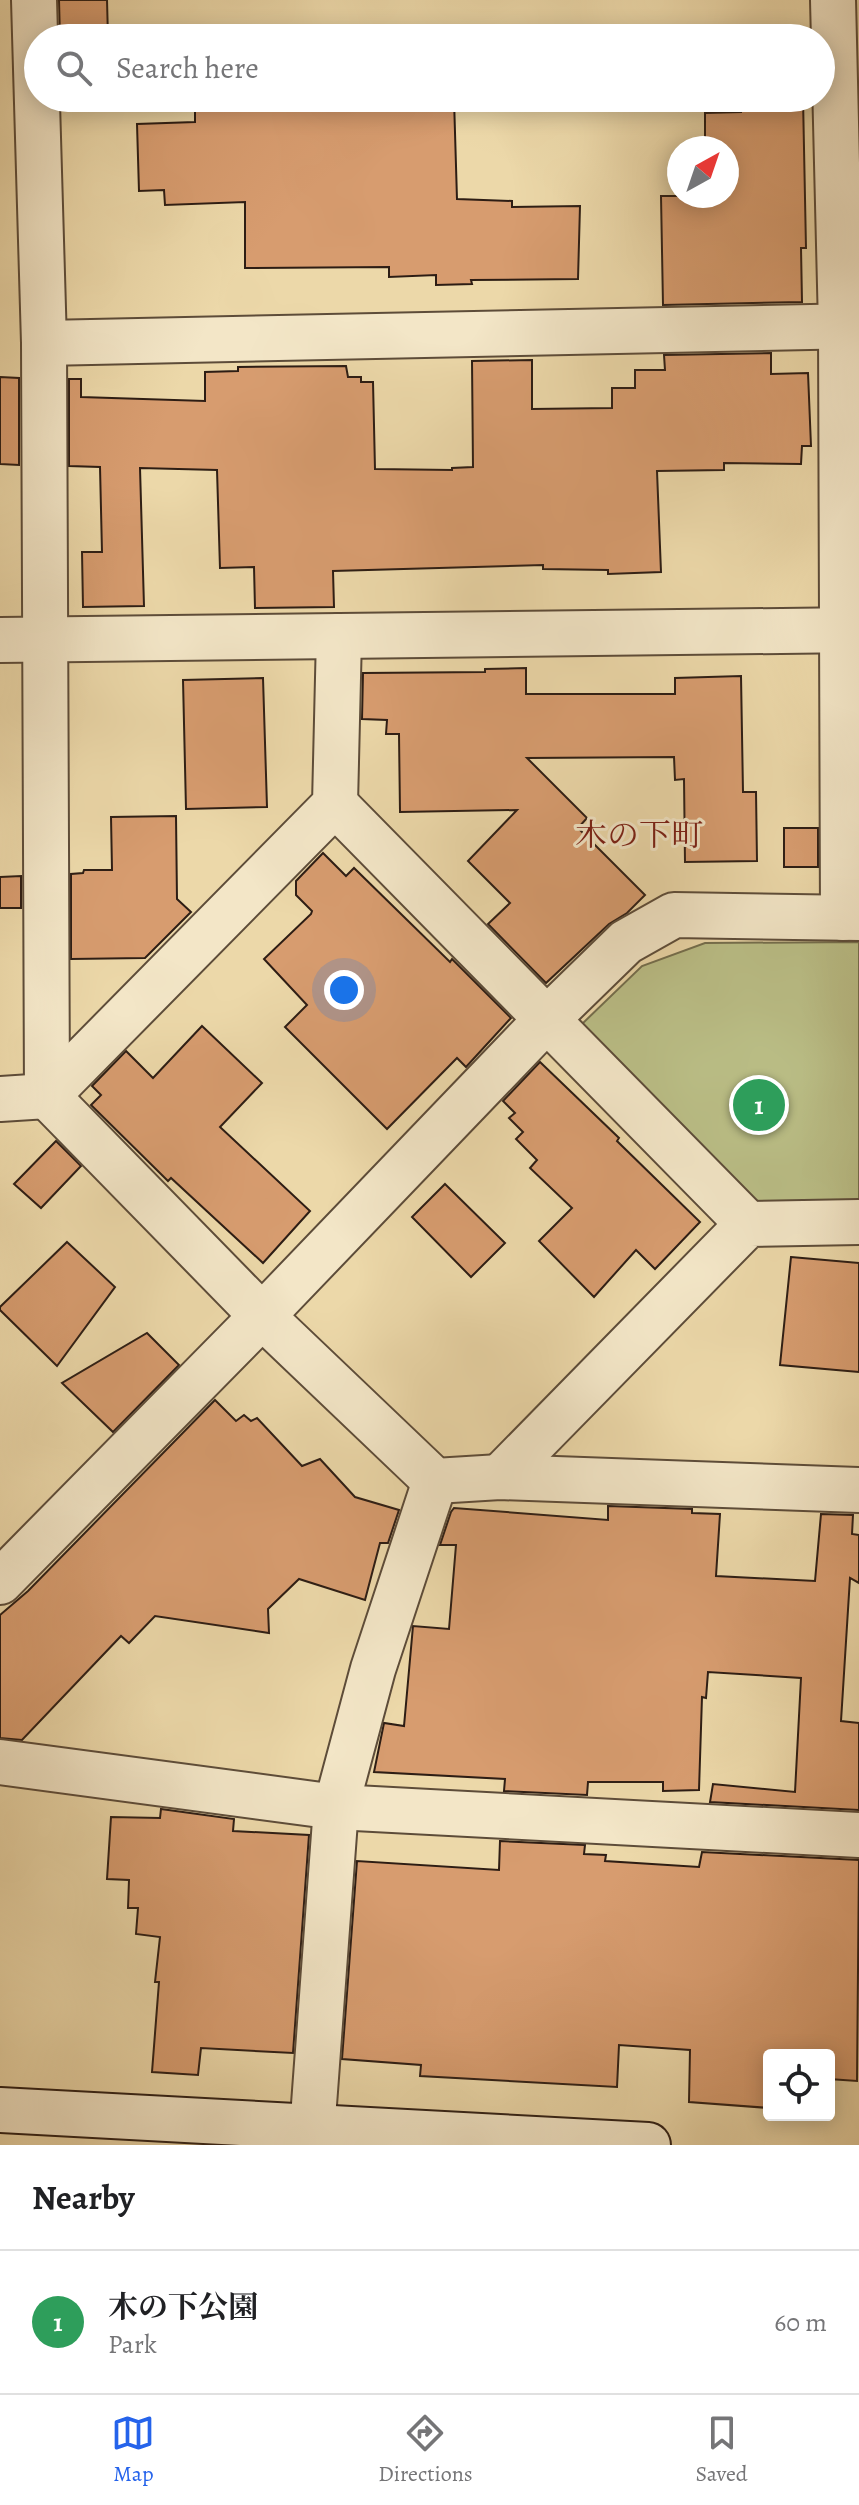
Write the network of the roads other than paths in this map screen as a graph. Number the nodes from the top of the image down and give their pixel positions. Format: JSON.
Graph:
{"nodes":[{"id":1,"x":34,"y":0,"type":"edge"},
{"id":2,"x":833,"y":0,"type":"edge"},
{"id":3,"x":35,"y":24,"type":"edge"},
{"id":4,"x":838,"y":56,"type":"edge"},
{"id":5,"x":38,"y":112,"type":"edge"},
{"id":6,"x":850,"y":326,"type":"edge"},
{"id":7,"x":44,"y":343,"type":"junction"},
{"id":8,"x":850,"y":631,"type":"edge"},
{"id":9,"x":339,"y":636,"type":"junction"},
{"id":10,"x":45,"y":639,"type":"junction"},
{"id":11,"x":0,"y":640,"type":"edge"},
{"id":12,"x":335,"y":804,"type":"junction"},
{"id":13,"x":851,"y":918,"type":"edge"},
{"id":14,"x":546,"y":1020,"type":"junction"},
{"id":15,"x":47,"y":1096,"type":"junction"},
{"id":16,"x":0,"y":1099,"type":"edge"},
{"id":17,"x":859,"y":1222,"type":"edge"},
{"id":18,"x":748,"y":1224,"type":"junction"},
{"id":19,"x":262,"y":1316,"type":"junction"},
{"id":20,"x":500,"y":1477,"type":"junction"},
{"id":21,"x":435,"y":1481,"type":"junction"},
{"id":22,"x":859,"y":1490,"type":"edge"},
{"id":23,"x":0,"y":1582,"type":"edge"},
{"id":24,"x":0,"y":1762,"type":"edge"},
{"id":25,"x":336,"y":1807,"type":"junction"},
{"id":26,"x":859,"y":1835,"type":"edge"},
{"id":27,"x":0,"y":2110,"type":"edge"},
{"id":28,"x":312,"y":2136,"type":"edge"},
{"id":29,"x":648,"y":2145,"type":"edge"}],
"edges":[{"from":1,"to":3,"type":"street"},
{"from":2,"to":4,"type":"street"},
{"from":4,"to":6,"type":"street"},
{"from":5,"to":7,"type":"street"},
{"from":6,"to":7,"type":"street"},
{"from":6,"to":8,"type":"street"},
{"from":7,"to":10,"type":"street"},
{"from":8,"to":9,"type":"street"},
{"from":8,"to":13,"type":"street"},
{"from":9,"to":10,"type":"street"},
{"from":9,"to":12,"type":"street"},
{"from":10,"to":11,"type":"street"},
{"from":10,"to":15,"type":"street"},
{"from":12,"to":14,"type":"street"},
{"from":12,"to":15,"type":"street"},
{"from":13,"to":14,"type":"street"},
{"from":14,"to":18,"type":"street"},
{"from":14,"to":19,"type":"street"},
{"from":15,"to":16,"type":"street"},
{"from":15,"to":19,"type":"street"},
{"from":17,"to":18,"type":"street"},
{"from":18,"to":20,"type":"street"},
{"from":19,"to":21,"type":"street"},
{"from":19,"to":23,"type":"street"},
{"from":20,"to":21,"type":"street"},
{"from":20,"to":22,"type":"street"},
{"from":21,"to":25,"type":"street"},
{"from":24,"to":25,"type":"street"},
{"from":25,"to":26,"type":"street"},
{"from":25,"to":28,"type":"street"},
{"from":27,"to":28,"type":"street"},
{"from":28,"to":29,"type":"street"}]}
